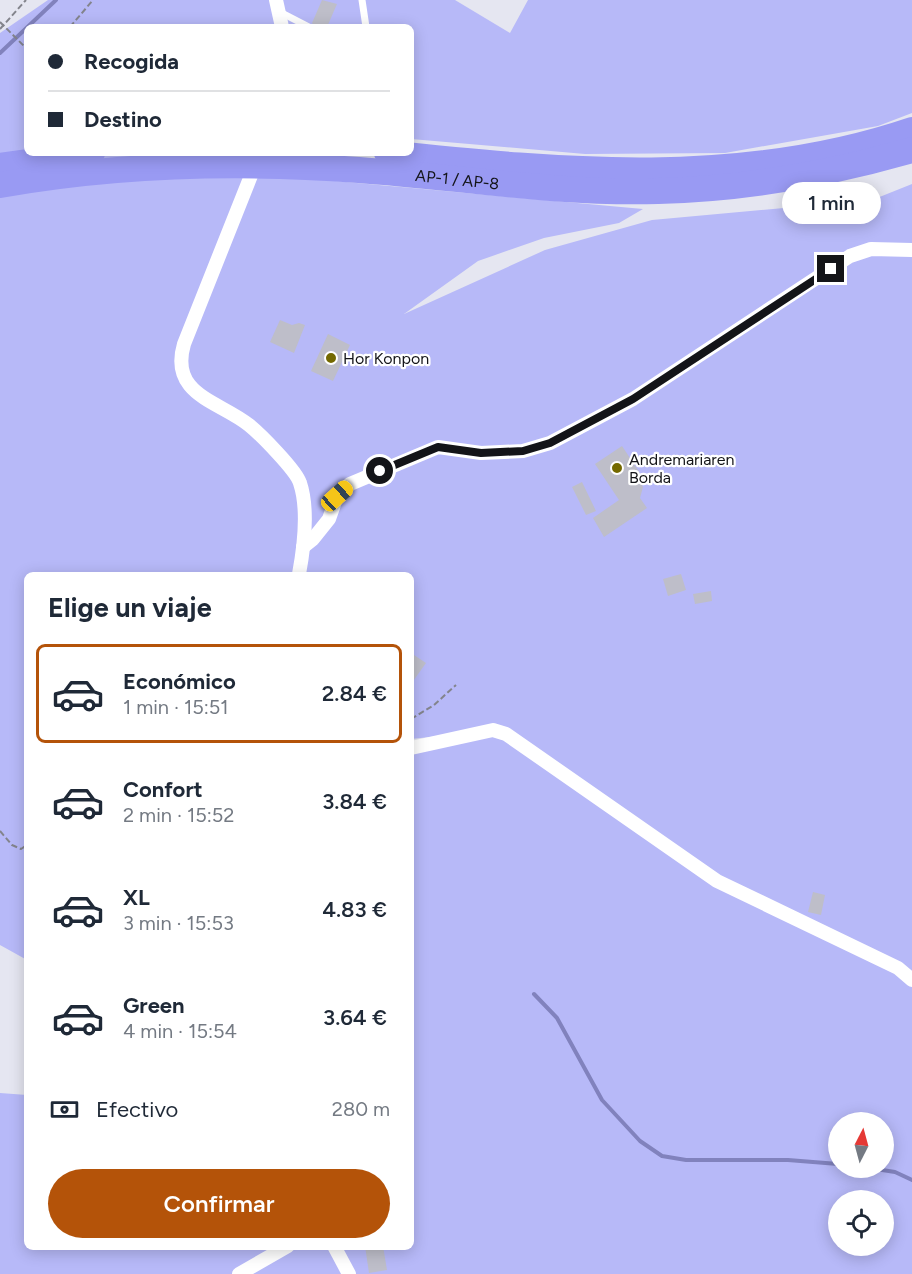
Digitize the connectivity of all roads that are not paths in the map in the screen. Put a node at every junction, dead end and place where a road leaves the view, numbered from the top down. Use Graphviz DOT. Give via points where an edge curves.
graph roads {
  1 [pos="362,0"];
  2 [pos="277,5"];
  3 [pos="281,24"];
  4 [pos="305,24"];
  5 [pos="366,24"];
  6 [pos="912,130"];
  7 [pos="912,150"];
  8 [pos="71,156"];
  9 [pos="258,156"];
  10 [pos="414,156"];
  11 [pos="0,166"];
  12 [pos="0,185"];
  13 [pos="912,250"];
  14 [pos="303,547"];
  15 [pos="299,572"];
  16 [pos="414,747"];
  17 [pos="912,980"];
  18 [pos="281,1250"];
  19 [pos="336,1250"];
  20 [pos="239,1274"];
  21 [pos="349,1274"];
  1 -- 5 [label="lane"];
  2 -- 3 [label="street"];
  2 -- 4 [label="lane"];
  6 -- 10 [label="highway, AP-1 / AP-8" via="793,159 657,172 573,171"];
  7 -- 12 [label="highway, AP-1 / AP-8" via="786,180 668,191 572,189 267,165 127,169"];
  8 -- 11 [label="highway"];
  9 -- 14 [label="street" via="183,344 181,364 190,387 249,424 300,482"];
  13 -- 14 [label="street" via="871,249 850,256 633,399 550,443 523,451 481,453 438,447 350,484 337,496 329,519"];
  14 -- 15 [label="street"];
  16 -- 17 [label="street" via="493,730 506,734 717,881 898,968"];
  18 -- 20 [label="street"];
  19 -- 21 [label="street"];
}
